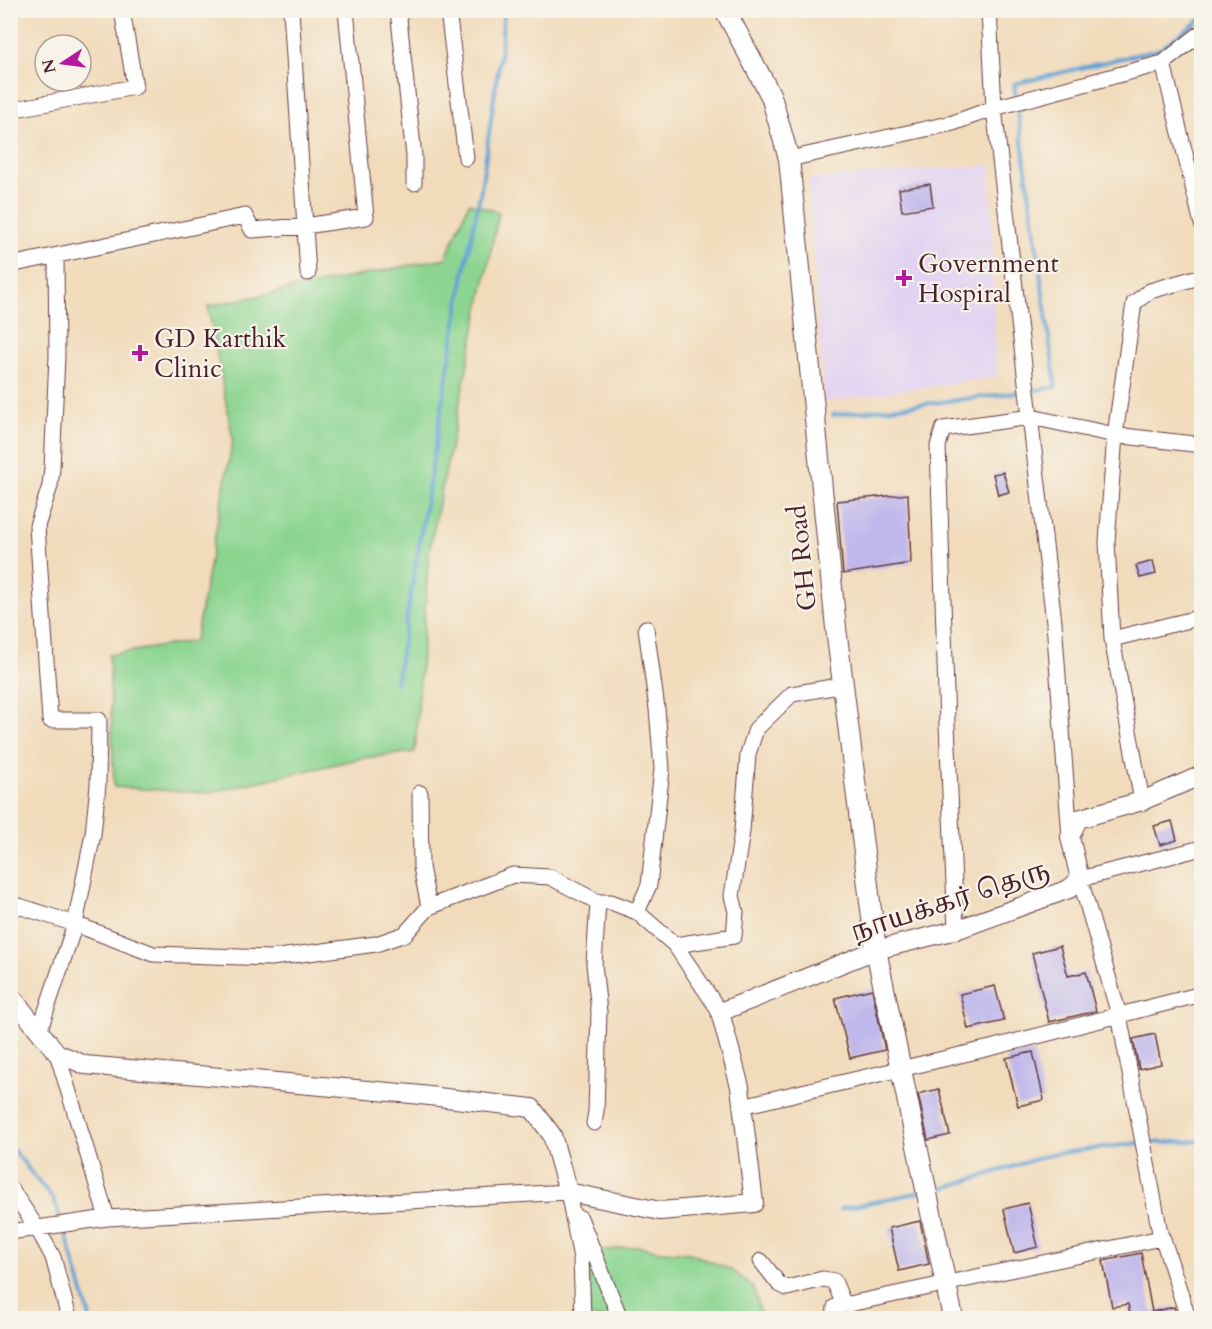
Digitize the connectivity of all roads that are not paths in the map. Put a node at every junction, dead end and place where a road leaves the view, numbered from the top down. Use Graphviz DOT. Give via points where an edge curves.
graph roads {
  1 [pos="122,10"];
  2 [pos="291,10"];
  3 [pos="346,10"];
  4 [pos="398,10"];
  5 [pos="448,10"];
  6 [pos="725,10"];
  7 [pos="989,10"];
  8 [pos="1202,32"];
  9 [pos="1163,63"];
  10 [pos="994,108"];
  11 [pos="10,110"];
  12 [pos="466,158"];
  13 [pos="789,159"];
  14 [pos="414,183"];
  15 [pos="1202,224"];
  16 [pos="305,226"];
  17 [pos="56,256"];
  18 [pos="10,265"];
  19 [pos="308,273"];
  20 [pos="1202,275"];
  21 [pos="1031,417"];
  22 [pos="1115,435"];
  23 [pos="1202,445"];
  24 [pos="1202,617"];
  25 [pos="645,628"];
  26 [pos="1112,639"];
  27 [pos="843,685"];
  28 [pos="1202,775"];
  29 [pos="420,793"];
  30 [pos="1142,801"];
  31 [pos="1070,837"];
  32 [pos="1202,848"];
  33 [pos="1080,879"];
  34 [pos="10,900"];
  35 [pos="598,902"];
  36 [pos="429,908"];
  37 [pos="637,912"];
  38 [pos="75,924"];
  39 [pos="956,930"];
  40 [pos="675,945"];
  41 [pos="876,950"];
  42 [pos="1202,994"];
  43 [pos="10,995"];
  44 [pos="720,1012"];
  45 [pos="1119,1015"];
  46 [pos="39,1032"];
  47 [pos="57,1053"];
  48 [pos="900,1068"];
  49 [pos="742,1106"];
  50 [pos="594,1123"];
  51 [pos="10,1188"];
  52 [pos="568,1192"];
  53 [pos="107,1218"];
  54 [pos="38,1228"];
  55 [pos="10,1232"];
  56 [pos="1161,1238"];
  57 [pos="761,1261"];
  58 [pos="945,1283"];
  59 [pos="844,1305"];
  60 [pos="69,1318"];
  61 [pos="583,1318"];
  62 [pos="620,1318"];
  63 [pos="834,1318"];
  64 [pos="953,1318"];
  65 [pos="1188,1318"];
  1 -- 11 [label="street" via="135,87"];
  2 -- 16 [label="street"];
  3 -- 16 [label="street" via="366,217"];
  4 -- 14 [label="street"];
  5 -- 12 [label="street"];
  6 -- 13 [label="main road, GH Road" via="771,96"];
  7 -- 10 [label="street"];
  8 -- 9 [label="street"];
  9 -- 10 [label="street"];
  9 -- 15 [label="street"];
  10 -- 13 [label="street" via="953,123"];
  10 -- 21 [label="street"];
  13 -- 27 [label="main road, GH Road"];
  16 -- 17 [label="street" via="252,230 245,216"];
  16 -- 19 [label="street"];
  17 -- 18 [label="street"];
  17 -- 38 [label="street" via="57,356 51,477 37,526 50,720 99,720 93,834"];
  20 -- 22 [label="street" via="1150,291 1134,303"];
  21 -- 22 [label="street"];
  21 -- 31 [label="street" via="1054,622"];
  21 -- 39 [label="street" via="942,429 938,446"];
  22 -- 23 [label="street"];
  22 -- 26 [label="street" via="1107,542"];
  24 -- 26 [label="street"];
  25 -- 37 [label="street" via="662,769 649,885"];
  26 -- 30 [label="street"];
  27 -- 40 [label="street" via="792,694 756,729 748,754 732,896 735,936"];
  27 -- 41 [label="main road, GH Road"];
  28 -- 30 [label="street, நாயக்கர் தெரு"];
  29 -- 36 [label="street" via="421,867"];
  30 -- 31 [label="street, நாயக்கர் தெரு" via="1078,819"];
  31 -- 33 [label="street, நாயக்கர் தெரு"];
  32 -- 33 [label="street"];
  33 -- 39 [label="street, நாயக்கர் தெரு" via="1069,890"];
  33 -- 45 [label="street"];
  34 -- 38 [label="street"];
  35 -- 36 [label="street" via="549,877 513,875"];
  35 -- 37 [label="street" via="611,902"];
  35 -- 50 [label="street"];
  36 -- 38 [label="street" via="405,934 376,944 271,958 153,954"];
  37 -- 40 [label="street"];
  38 -- 46 [label="street"];
  39 -- 41 [label="street, நாயக்கர் தெரு"];
  40 -- 44 [label="street"];
  41 -- 44 [label="street, நாயக்கர் தெரு"];
  41 -- 48 [label="main road, GH Road"];
  42 -- 45 [label="street"];
  43 -- 46 [label="street"];
  44 -- 49 [label="street"];
  45 -- 48 [label="street"];
  45 -- 56 [label="street"];
  46 -- 47 [label="street"];
  47 -- 52 [label="street" via="85,1065 532,1108 552,1136"];
  47 -- 53 [label="street"];
  48 -- 49 [label="street"];
  48 -- 58 [label="main road, GH Road"];
  49 -- 52 [label="street" via="754,1203 660,1211"];
  51 -- 54 [label="street"];
  52 -- 53 [label="street"];
  52 -- 61 [label="street" via="581,1258"];
  52 -- 62 [label="street"];
  53 -- 54 [label="street"];
  54 -- 55 [label="street"];
  54 -- 60 [label="street" via="53,1257"];
  56 -- 58 [label="street"];
  56 -- 65 [label="street"];
  57 -- 59 [label="street" via="787,1288 823,1278 834,1281"];
  58 -- 59 [label="street"];
  58 -- 64 [label="main road, GH Road"];
  59 -- 63 [label="street" via="835,1307"];
}
